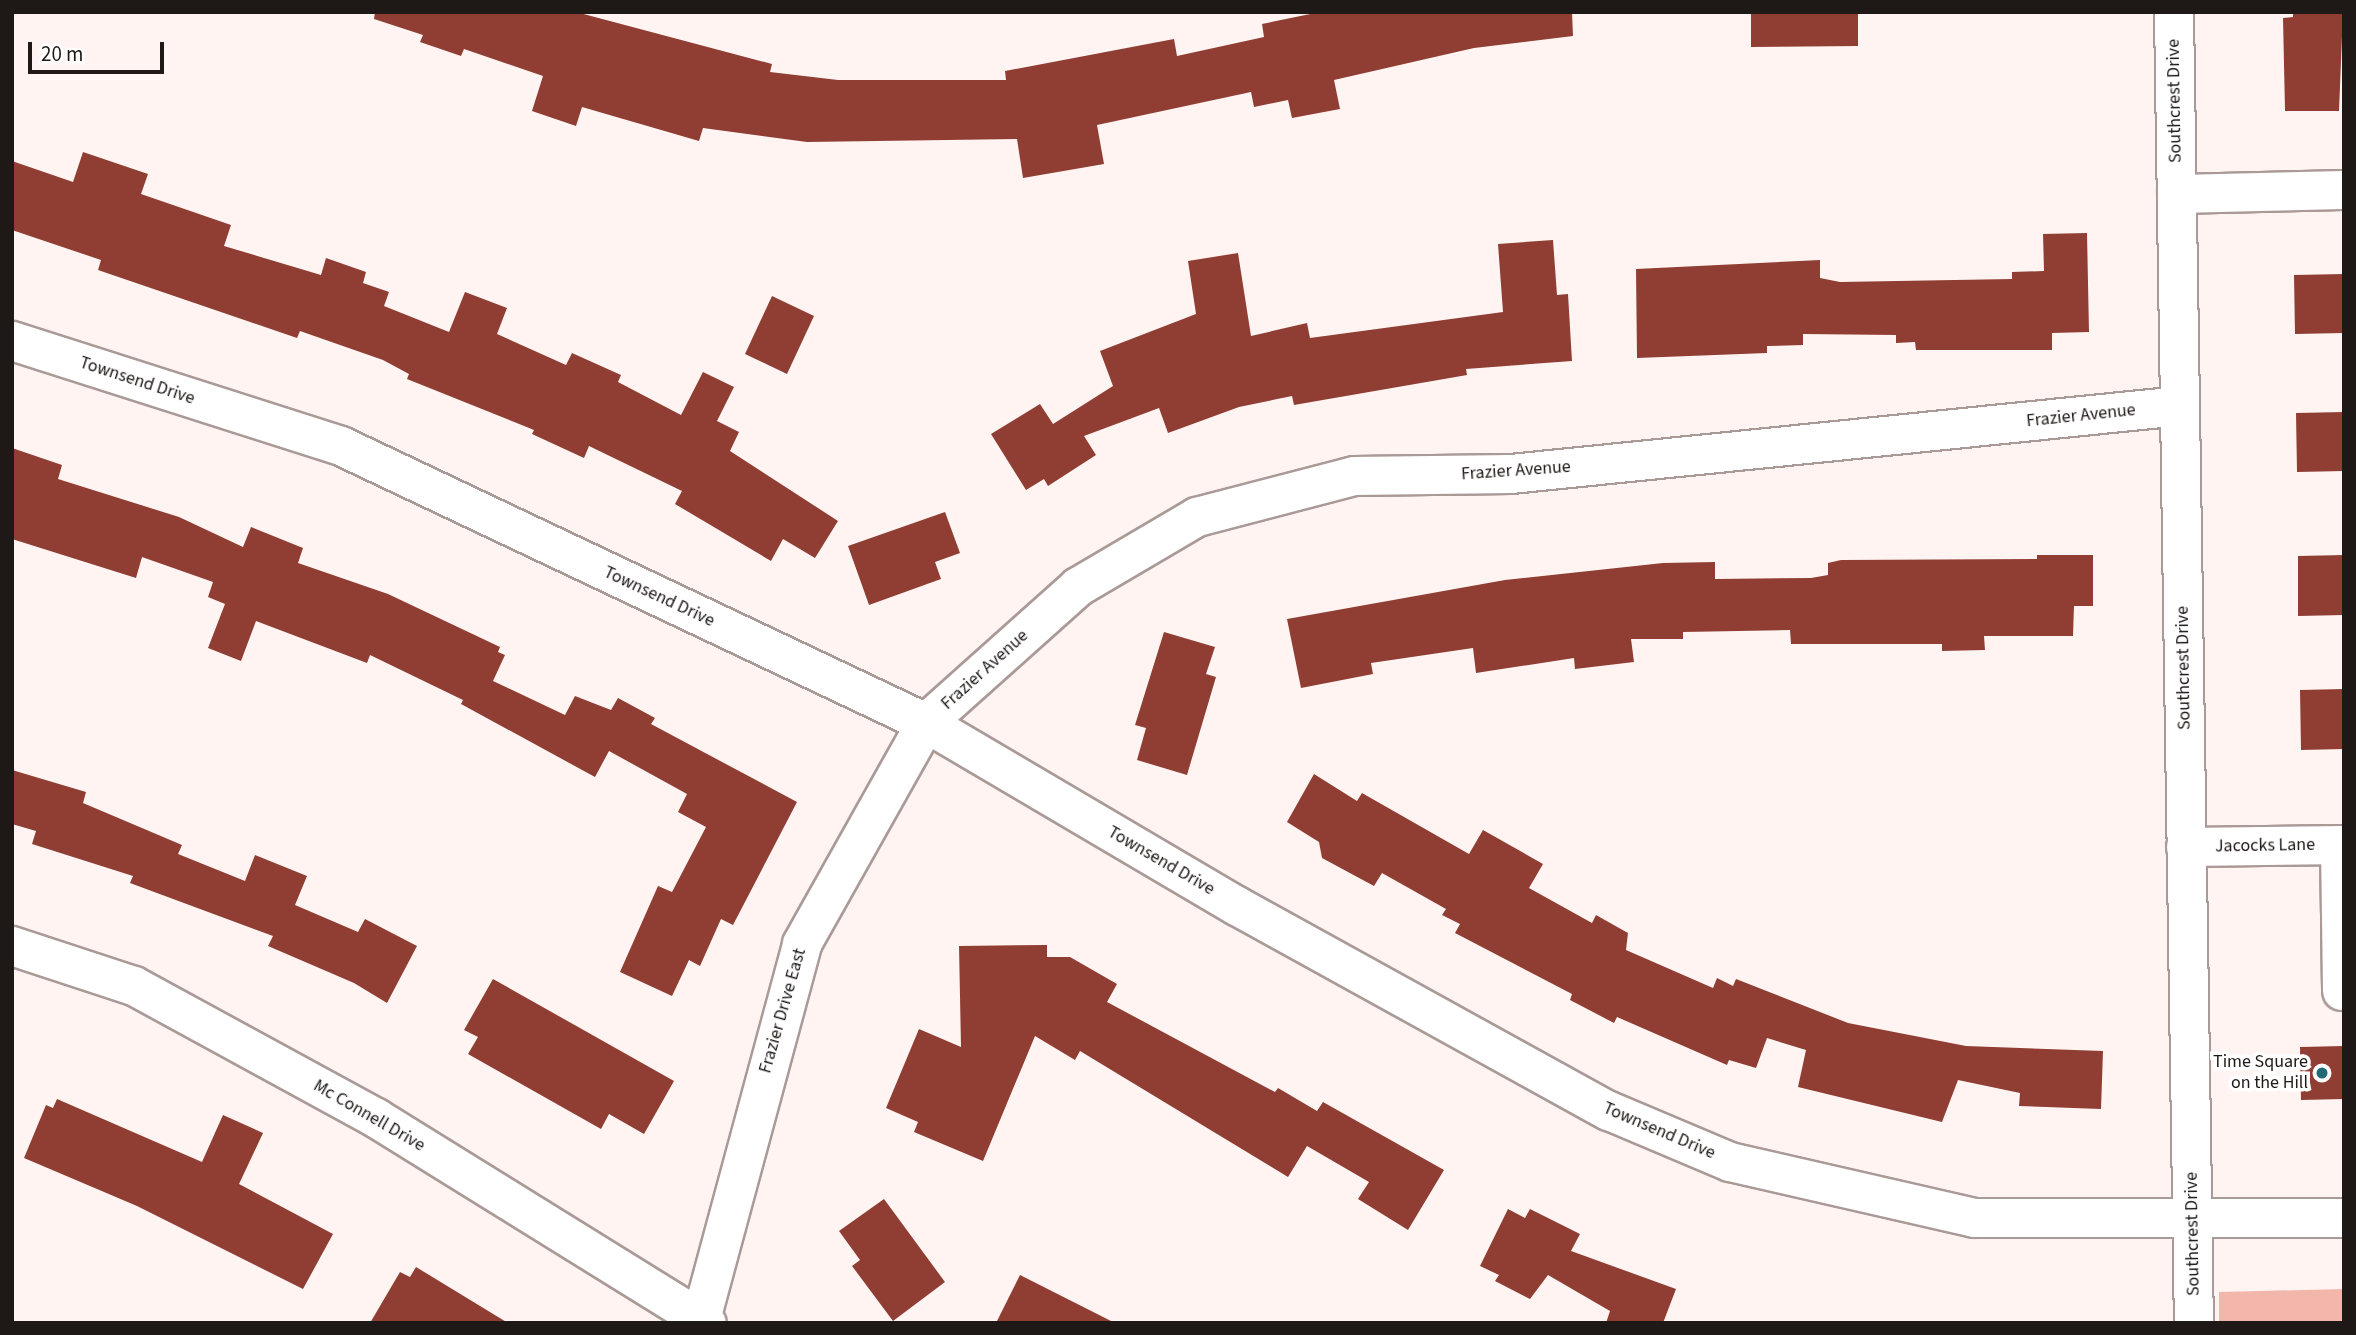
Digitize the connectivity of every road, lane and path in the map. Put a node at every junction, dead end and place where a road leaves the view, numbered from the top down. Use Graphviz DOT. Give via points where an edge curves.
graph roads {
  1 [pos="2174,12"];
  2 [pos="2344,190"];
  3 [pos="2177,194"];
  4 [pos="12,341"];
  5 [pos="2180,406"];
  6 [pos="926,723"];
  7 [pos="2342,845"];
  8 [pos="2186,847"];
  9 [pos="12,946"];
  10 [pos="2342,991"];
  11 [pos="2344,1217"];
  12 [pos="2192,1219"];
  13 [pos="703,1322"];
  14 [pos="2194,1323"];
  1 -- 3 [label="street, Southcrest Drive"];
  2 -- 3 [label="street"];
  3 -- 5 [label="street, Southcrest Drive"];
  4 -- 6 [label="street, Townsend Drive" via="341,446"];
  5 -- 6 [label="street, Frazier Avenue" via="1511,474 1354,476 1197,517 1078,587"];
  5 -- 8 [label="street, Southcrest Drive"];
  6 -- 12 [label="street, Townsend Drive" via="1237,906 1609,1111 1730,1162 1974,1218"];
  6 -- 13 [label="street, Frazier Drive East" via="802,944"];
  7 -- 8 [label="street, Jacocks Lane"];
  7 -- 10 [label="street"];
  8 -- 12 [label="street, Southcrest Drive"];
  9 -- 13 [label="street, Mc Connell Drive" via="134,986 328,1091"];
  11 -- 12 [label="street, Townsend Drive"];
  12 -- 14 [label="street, Southcrest Drive"];
}
